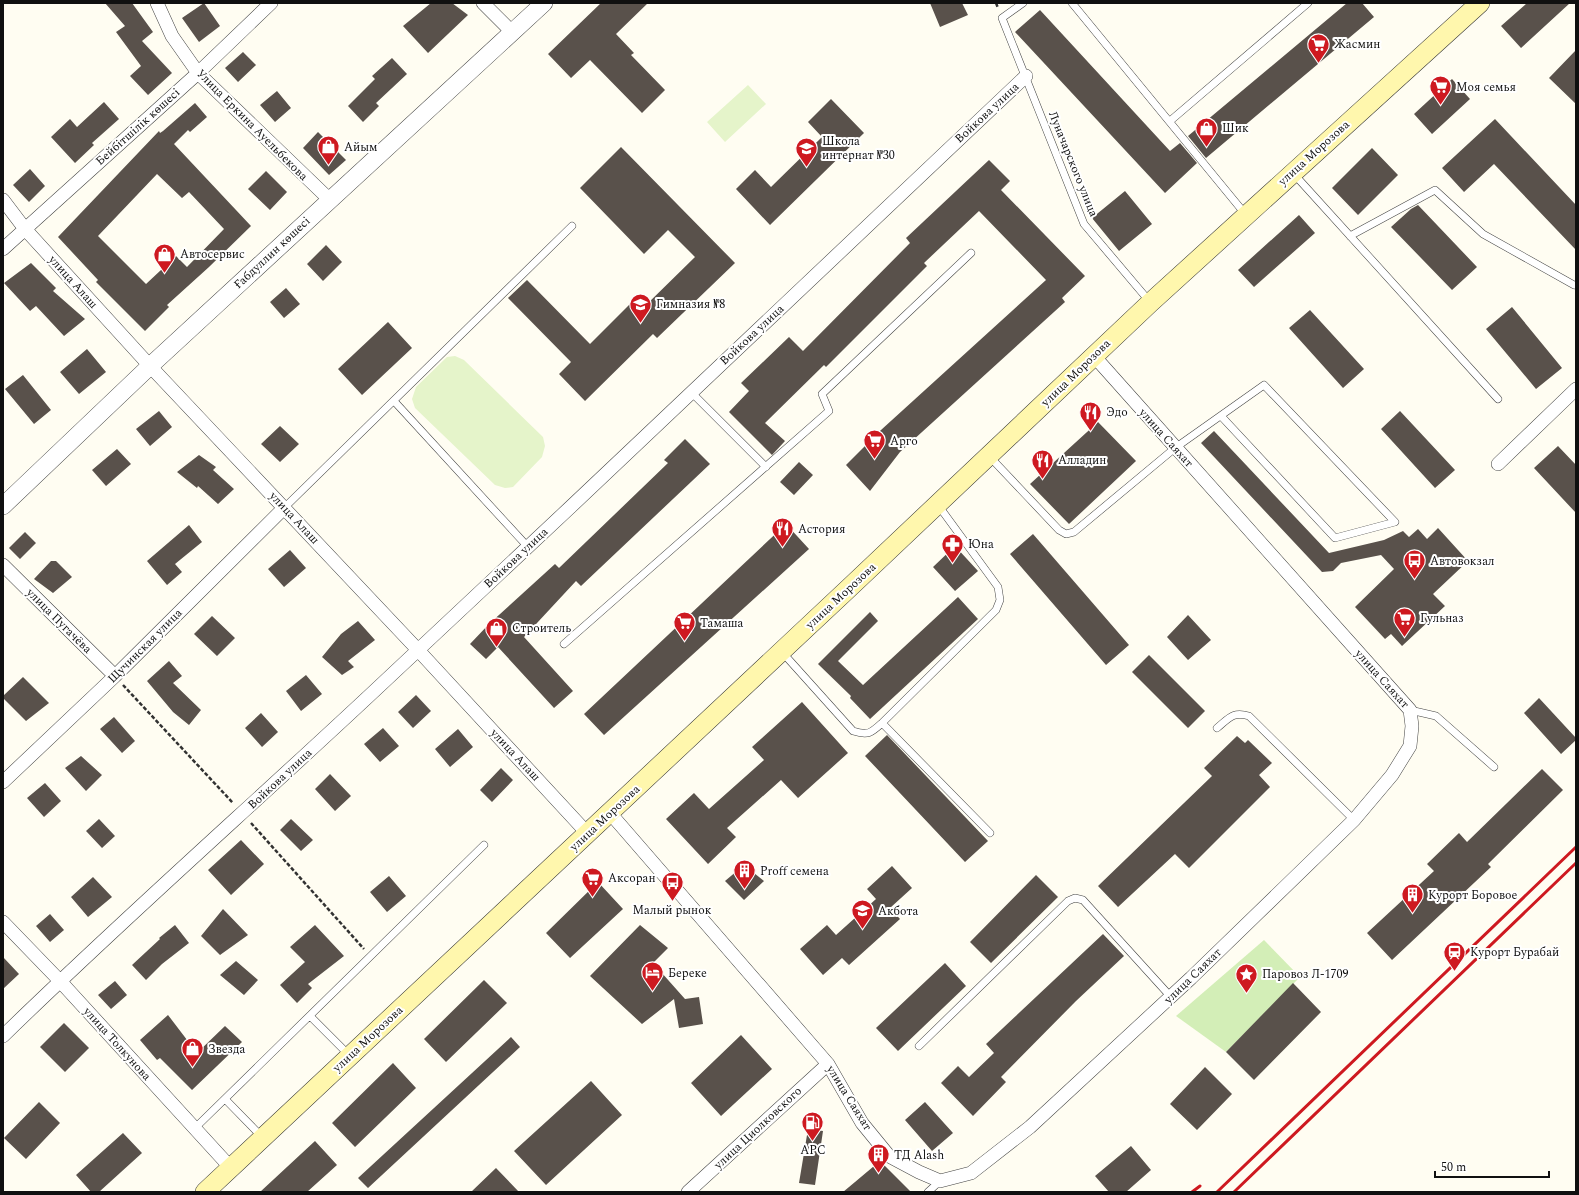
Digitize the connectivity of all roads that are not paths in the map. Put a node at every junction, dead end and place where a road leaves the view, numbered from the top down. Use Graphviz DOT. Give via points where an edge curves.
graph roads {
  1 [pos="157,3"];
  2 [pos="271,3"];
  3 [pos="483,3"];
  4 [pos="544,3"];
  5 [pos="1023,3"];
  6 [pos="1072,3"];
  7 [pos="1308,3"];
  8 [pos="1480,3"];
  9 [pos="512,32"];
  10 [pos="198,73"];
  11 [pos="1026,76"];
  12 [pos="1170,121"];
  13 [pos="1293,173"];
  14 [pos="3,200"];
  15 [pos="330,200"];
  16 [pos="1246,215"];
  17 [pos="572,226"];
  18 [pos="25,229"];
  19 [pos="1350,236"];
  20 [pos="3,249"];
  21 [pos="971,253"];
  22 [pos="1574,285"];
  23 [pos="1150,303"];
  24 [pos="1094,356"];
  25 [pos="150,366"];
  26 [pos="1576,389"];
  27 [pos="691,392"];
  28 [pos="1498,399"];
  29 [pos="394,401"];
  30 [pos="1221,416"];
  31 [pos="1175,448"];
  32 [pos="989,456"];
  33 [pos="1498,464"];
  34 [pos="766,467"];
  35 [pos="938,504"];
  36 [pos="3,506"];
  37 [pos="284,508"];
  38 [pos="528,547"];
  39 [pos="3,565"];
  40 [pos="564,644"];
  41 [pos="418,650"];
  42 [pos="782,652"];
  43 [pos="115,676"];
  44 [pos="1410,710"];
  45 [pos="882,723"];
  46 [pos="1217,728"];
  47 [pos="1494,767"];
  48 [pos="3,782"];
  49 [pos="610,813"];
  50 [pos="1354,820"];
  51 [pos="990,833"];
  52 [pos="588,834"];
  53 [pos="484,845"];
  54 [pos="3,922"];
  55 [pos="60,981"];
  56 [pos="1171,997"];
  57 [pos="310,1016"];
  58 [pos="3,1036"];
  59 [pos="919,1046"];
  60 [pos="349,1055"];
  61 [pos="828,1064"];
  62 [pos="225,1098"];
  63 [pos="194,1129"];
  64 [pos="263,1139"];
  65 [pos="231,1168"];
  66 [pos="940,1180"];
  67 [pos="205,1192"];
  68 [pos="688,1192"];
  69 [pos="928,1192"];
  1 -- 10 [label="street, Улица Еркина Ауельбекова" via="172,36"];
  2 -- 10 [label="street, Бейбітшілік көшесі"];
  3 -- 9 [label="street"];
  4 -- 9 [label="street, Ғабдуллин көшесі"];
  5 -- 11 [label="lane, Луначарского улица" via="1002,18"];
  6 -- 12 [label="lane"];
  7 -- 12 [label="lane"];
  8 -- 13 [label="main road, улица Морозова"];
  9 -- 15 [label="street, Ғабдуллин көшесі"];
  10 -- 15 [label="street, Улица Еркина Ауельбекова"];
  10 -- 18 [label="street, Бейбітшілік көшесі"];
  11 -- 23 [label="lane, Луначарского улица" via="1084,224"];
  11 -- 27 [label="street, Войкова улица"];
  12 -- 16 [label="lane"];
  13 -- 16 [label="main road, улица Морозова"];
  13 -- 19 [label="lane"];
  14 -- 18 [label="street, улица Алаш"];
  15 -- 25 [label="street, Ғабдуллин көшесі"];
  16 -- 23 [label="main road, улица Морозова"];
  17 -- 29 [label="lane"];
  18 -- 20 [label="street, Бейбітшілік көшесі"];
  18 -- 25 [label="street, улица Алаш"];
  19 -- 22 [label="lane" via="1435,190 1484,234"];
  19 -- 28 [label="lane"];
  21 -- 34 [label="lane" via="822,394 829,411"];
  23 -- 24 [label="main road, улица Морозова"];
  24 -- 31 [label="street, улица Саяхат"];
  24 -- 32 [label="main road, улица Морозова"];
  25 -- 36 [label="street, Ғабдуллин көшесі"];
  25 -- 37 [label="street, улица Алаш"];
  26 -- 33 [label="street"];
  27 -- 34 [label="lane"];
  27 -- 38 [label="street, Войкова улица"];
  29 -- 37 [label="lane"];
  29 -- 38 [label="lane"];
  30 -- 30 [label="lane" via="1335,538 1395,522 1264,385"];
  30 -- 31 [label="lane"];
  31 -- 32 [label="lane" via="1074,532 1066,534 1059,530"];
  31 -- 44 [label="street, улица Саяхат"];
  32 -- 35 [label="main road, улица Морозова"];
  34 -- 40 [label="lane"];
  35 -- 42 [label="main road, улица Морозова"];
  35 -- 45 [label="lane" via="998,588 1000,600 996,610"];
  37 -- 41 [label="street, улица Алаш"];
  37 -- 43 [label="street, Щучинская улица"];
  38 -- 41 [label="street, Войкова улица"];
  39 -- 43 [label="street, улица Пугачёва"];
  41 -- 52 [label="street, улица Алаш"];
  41 -- 55 [label="street, Войкова улица"];
  42 -- 45 [label="lane" via="853,731 863,734 872,732"];
  42 -- 49 [label="main road, улица Морозова"];
  43 -- 48 [label="street, Щучинская улица"];
  44 -- 47 [label="lane" via="1436,716"];
  44 -- 50 [label="street, улица Саяхат" via="1410,746 1392,775"];
  45 -- 51 [label="lane"];
  46 -- 50 [label="lane" via="1232,715 1240,713 1249,716"];
  49 -- 52 [label="main road, улица Морозова"];
  49 -- 61 [label="street, улица Саяхат"];
  50 -- 56 [label="street, улица Саяхат"];
  52 -- 60 [label="main road, улица Морозова"];
  53 -- 57 [label="lane"];
  54 -- 55 [label="street, улица Толкунова"];
  55 -- 58 [label="street, Войкова улица"];
  55 -- 63 [label="street, улица Толкунова"];
  56 -- 59 [label="lane" via="1083,900 1075,898 1068,901"];
  56 -- 66 [label="street, улица Саяхат" via="1020,1136 971,1173"];
  57 -- 60 [label="lane"];
  57 -- 62 [label="lane"];
  60 -- 64 [label="main road, улица Морозова"];
  61 -- 66 [label="street, улица Саяхат" via="862,1123 889,1156"];
  61 -- 68 [label="street, улица Циолковского"];
  62 -- 63 [label="lane"];
  62 -- 64 [label="lane"];
  63 -- 65 [label="street, улица Толкунова"];
  64 -- 65 [label="main road, улица Морозова"];
  65 -- 67 [label="main road, улица Морозова"];
  66 -- 69 [label="lane"];
}
